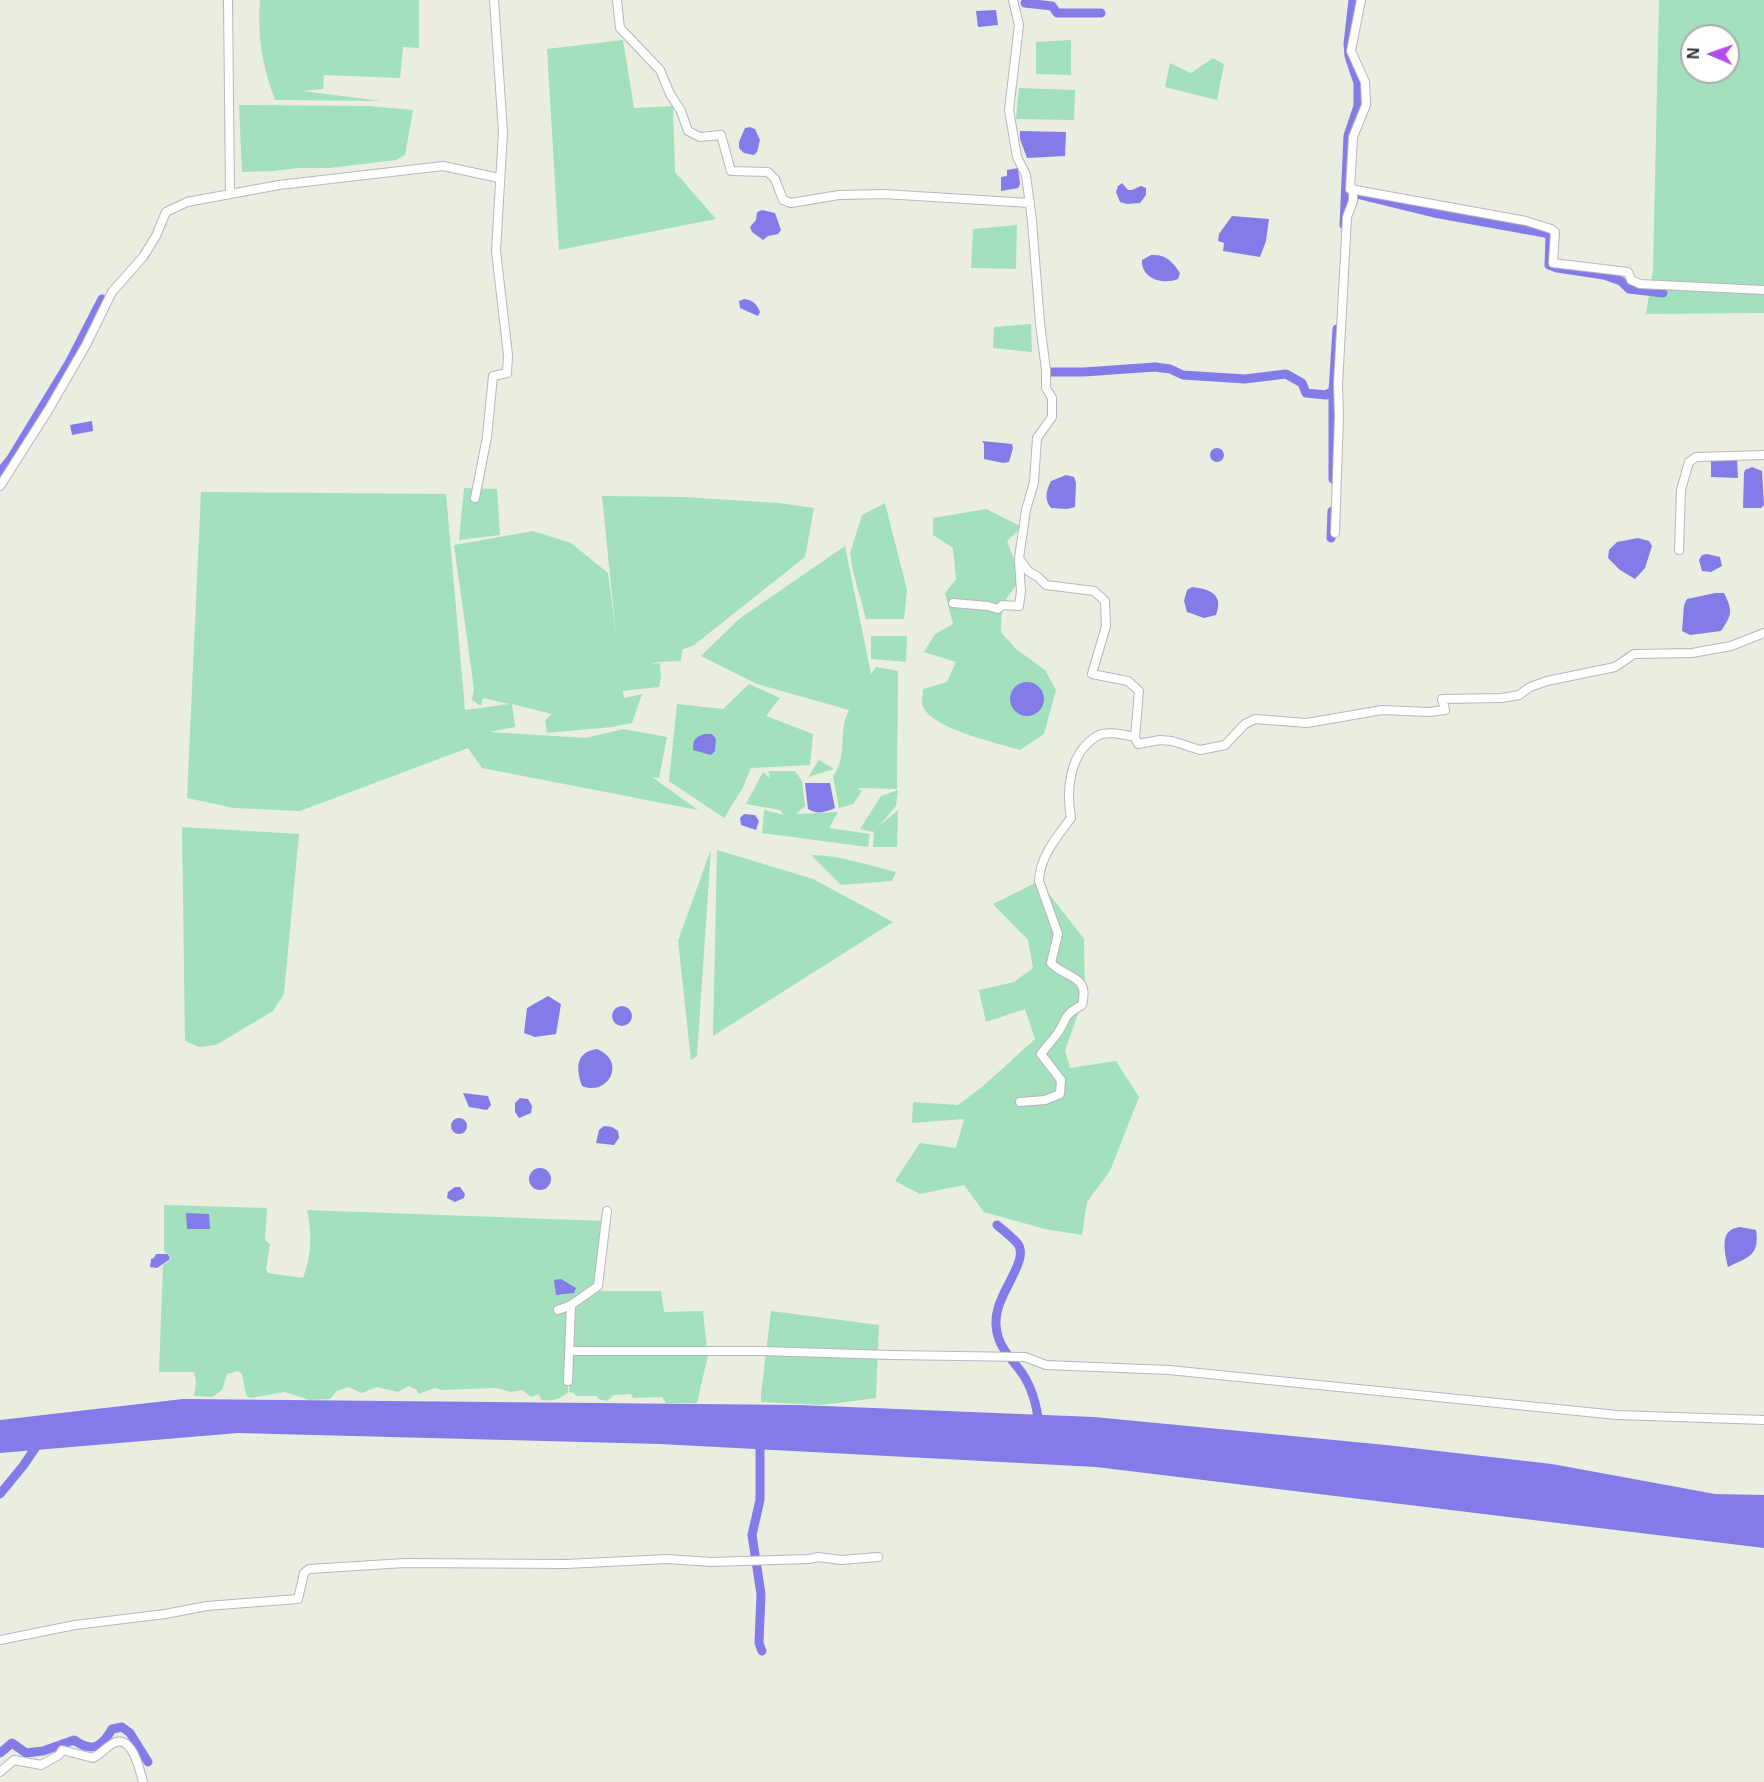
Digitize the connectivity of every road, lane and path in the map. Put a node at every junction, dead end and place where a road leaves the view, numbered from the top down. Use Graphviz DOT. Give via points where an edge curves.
graph roads {
  1 [pos="228,0"];
  2 [pos="494,0"];
  3 [pos="617,0"];
  4 [pos="1012,0"];
  5 [pos="1361,0"];
  6 [pos="499,178"];
  7 [pos="1353,190"];
  8 [pos="231,194"];
  9 [pos="1030,202"];
  10 [pos="1764,290"];
  11 [pos="1764,455"];
  12 [pos="0,486"];
  13 [pos="475,498"];
  14 [pos="1335,533"];
  15 [pos="1678,550"];
  16 [pos="1019,558"];
  17 [pos="953,603"];
  18 [pos="1764,633"];
  19 [pos="1135,737"];
  20 [pos="1020,1102"];
  21 [pos="607,1211"];
  22 [pos="571,1305"];
  23 [pos="558,1310"];
  24 [pos="569,1351"];
  25 [pos="568,1381"];
  26 [pos="1764,1420"];
  27 [pos="878,1557"];
  28 [pos="0,1640"];
  29 [pos="0,1772"];
  30 [pos="143,1782"];
  1 -- 8 [label="street"];
  2 -- 6 [label="street" via="503,132"];
  3 -- 9 [label="street" via="620,28 660,70 688,131 700,137 721,135 730,171 768,172 783,200 791,203 839,195 884,194"];
  4 -- 9 [label="street" via="1018,25 1009,110"];
  5 -- 7 [label="street" via="1352,51 1365,82 1366,105 1353,136"];
  6 -- 8 [label="street" via="443,166"];
  6 -- 13 [label="street" via="496,250 507,373 493,376"];
  7 -- 10 [label="street" via="1527,221 1551,229 1555,232 1553,263 1628,272 1631,280 1640,284"];
  7 -- 14 [label="street" via="1347,217 1343,284"];
  8 -- 12 [label="street" via="187,202 166,212 143,257 112,292 49,410"];
  9 -- 16 [label="street" via="1046,388 1052,398 1052,417 1037,438 1034,482"];
  11 -- 15 [label="street" via="1696,457 1689,462 1681,490"];
  16 -- 17 [label="street" via="1019,606 1002,605 998,609"];
  16 -- 19 [label="street" via="1046,585 1094,591 1105,601 1106,626 1092,674 1128,681 1139,691"];
  18 -- 19 [label="street" via="1731,646 1692,653 1634,654 1615,667 1547,681 1519,695 1442,699 1445,710 1382,710 1307,723 1255,719 1225,745 1200,750 1172,741 1138,744"];
  19 -- 20 [label="street" via="1098,735 1084,749 1069,779 1071,818 1041,863 1039,881 1058,934 1051,963 1074,976 1085,994 1082,1005 1070,1011 1041,1054 1061,1080 1060,1094"];
  21 -- 22 [label="street" via="598,1286"];
  22 -- 23 [label="street"];
  22 -- 24 [label="street"];
  24 -- 25 [label="street"];
  24 -- 26 [label="street" via="762,1350 1025,1356 1046,1365 1169,1370 1617,1414"];
  27 -- 28 [label="street" via="566,1564 405,1563 309,1569 304,1573 298,1599 207,1606"];
  29 -- 30 [label="street" via="14,1760 40,1765 62,1750 93,1758 119,1741 132,1750"];
}
